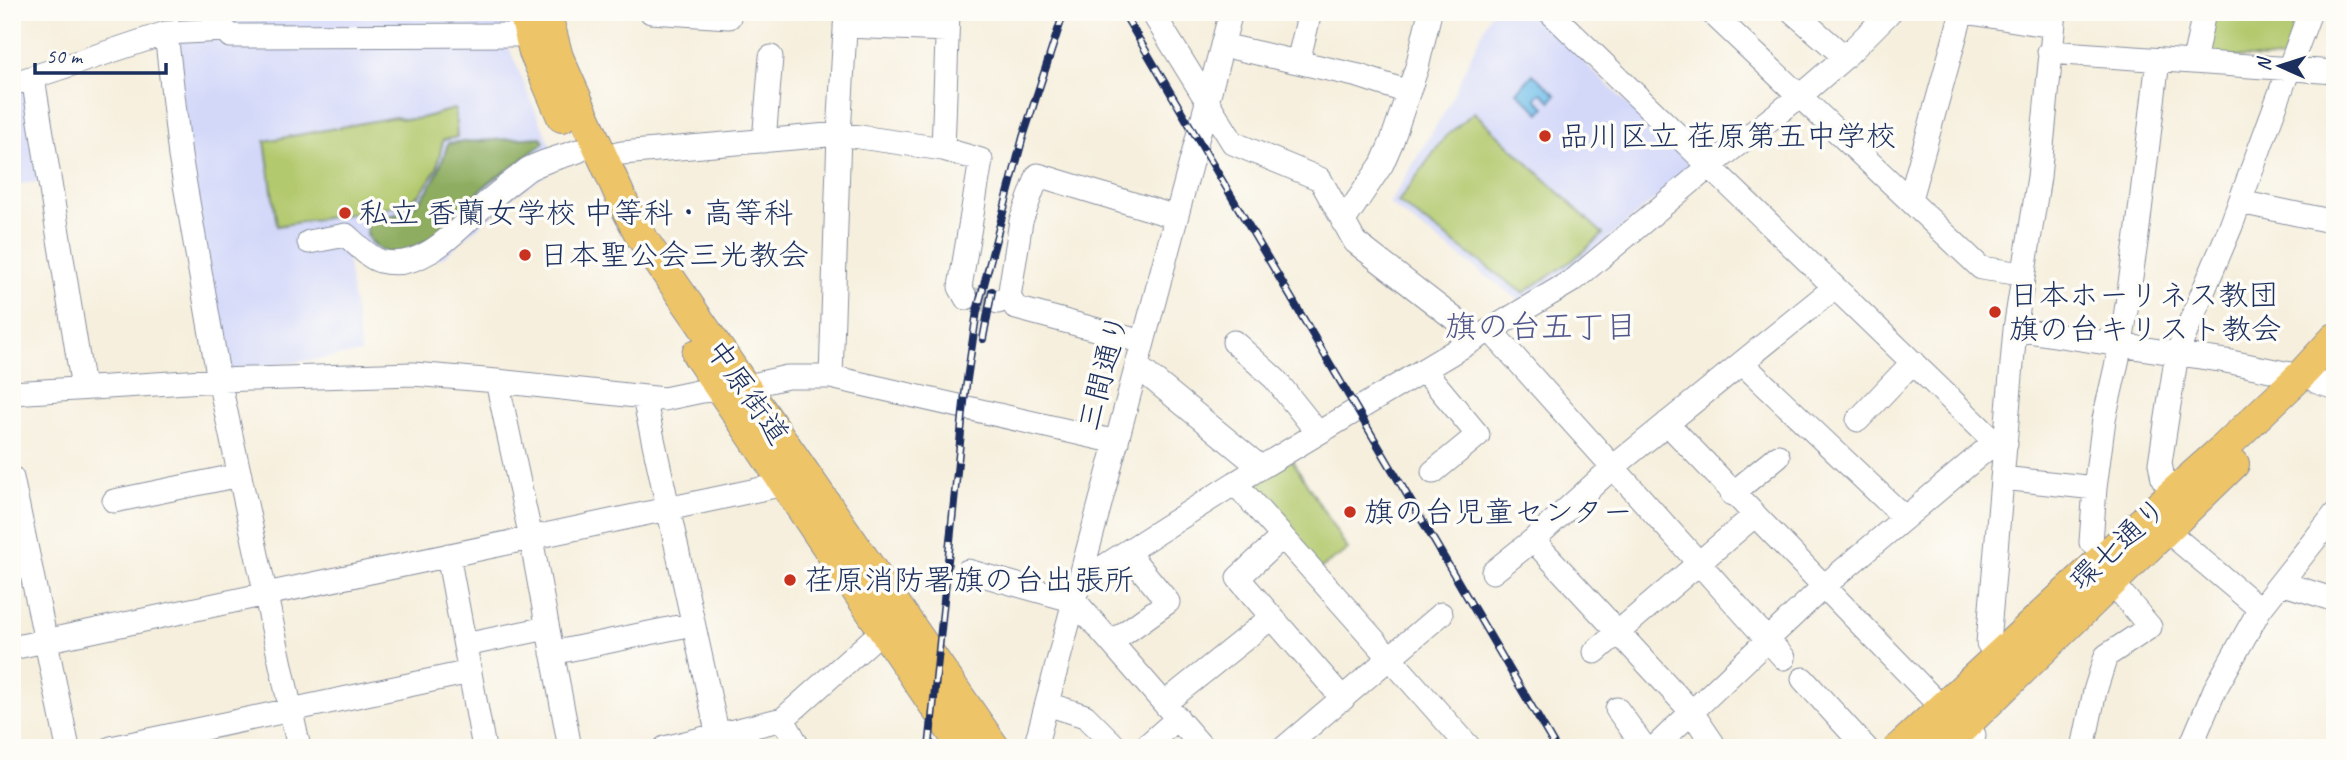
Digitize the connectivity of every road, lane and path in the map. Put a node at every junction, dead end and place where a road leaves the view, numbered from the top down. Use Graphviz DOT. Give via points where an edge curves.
graph roads {
  1 [pos="651,12"];
  2 [pos="1152,12"];
  3 [pos="1231,12"];
  4 [pos="1310,12"];
  5 [pos="1430,12"];
  6 [pos="1550,12"];
  7 [pos="1793,12"];
  8 [pos="1889,12"];
  9 [pos="1963,12"];
  10 [pos="2204,12"];
  11 [pos="2310,12"];
  12 [pos="1720,15"];
  13 [pos="538,17"];
  14 [pos="729,17"];
  15 [pos="845,19"];
  16 [pos="2054,19"];
  17 [pos="224,21"];
  18 [pos="947,21"];
  19 [pos="166,33"];
  20 [pos="1222,45"];
  21 [pos="2049,52"];
  22 [pos="771,57"];
  23 [pos="1845,57"];
  24 [pos="2158,60"];
  25 [pos="1298,62"];
  26 [pos="2194,62"];
  27 [pos="2291,68"];
  28 [pos="2335,72"];
  29 [pos="22,81"];
  30 [pos="1408,92"];
  31 [pos="1800,96"];
  32 [pos="1207,103"];
  33 [pos="839,134"];
  34 [pos="764,141"];
  35 [pos="943,149"];
  36 [pos="590,154"];
  37 [pos="1710,166"];
  38 [pos="1910,199"];
  39 [pos="2240,202"];
  40 [pos="1176,217"];
  41 [pos="1343,222"];
  42 [pos="2335,222"];
  43 [pos="309,242"];
  44 [pos="2022,275"];
  45 [pos="1834,288"];
  46 [pos="966,298"];
  47 [pos="2015,329"];
  48 [pos="1484,334"];
  49 [pos="2335,338"];
  50 [pos="1143,342"];
  51 [pos="1234,342"];
  52 [pos="2121,345"];
  53 [pos="2177,353"];
  54 [pos="1913,362"];
  55 [pos="1743,364"];
  56 [pos="1137,366"];
  57 [pos="1424,370"];
  58 [pos="831,377"];
  59 [pos="2322,378"];
  60 [pos="219,380"];
  61 [pos="497,380"];
  62 [pos="83,388"];
  63 [pos="732,388"];
  64 [pos="12,393"];
  65 [pos="644,398"];
  66 [pos="1858,420"];
  67 [pos="1667,423"];
  68 [pos="1318,433"];
  69 [pos="1117,442"];
  70 [pos="2001,442"];
  71 [pos="1778,456"];
  72 [pos="1260,467"];
  73 [pos="1612,468"];
  74 [pos="1433,472"];
  75 [pos="240,475"];
  76 [pos="12,478"];
  77 [pos="2003,478"];
  78 [pos="1235,482"];
  79 [pos="785,484"];
  80 [pos="2095,488"];
  81 [pos="2173,493"];
  82 [pos="1732,494"];
  83 [pos="114,501"];
  84 [pos="668,510"];
  85 [pos="2335,514"];
  86 [pos="1755,515"];
  87 [pos="1905,518"];
  88 [pos="2166,530"];
  89 [pos="1282,537"];
  90 [pos="531,538"];
  91 [pos="1533,540"];
  92 [pos="1127,552"];
  93 [pos="448,555"];
  94 [pos="1700,564"];
  95 [pos="2109,570"];
  96 [pos="968,571"];
  97 [pos="1493,572"];
  98 [pos="2281,583"];
  99 [pos="1823,587"];
  100 [pos="1078,591"];
  101 [pos="266,595"];
  102 [pos="2335,600"];
  103 [pos="2260,609"];
  104 [pos="1441,614"];
  105 [pos="1272,617"];
  106 [pos="693,624"];
  107 [pos="547,628"];
  108 [pos="883,630"];
  109 [pos="1617,633"];
  110 [pos="1767,638"];
  111 [pos="46,640"];
  112 [pos="1112,642"];
  113 [pos="465,645"];
  114 [pos="12,648"];
  115 [pos="1594,652"];
  116 [pos="552,653"];
  117 [pos="1997,655"];
  118 [pos="1784,658"];
  119 [pos="1391,659"];
  120 [pos="470,672"];
  121 [pos="1803,679"];
  122 [pos="1343,699"];
  123 [pos="1047,705"];
  124 [pos="1942,708"];
  125 [pos="291,709"];
  126 [pos="1616,709"];
  127 [pos="1172,711"];
  128 [pos="1691,711"];
  129 [pos="783,719"];
  130 [pos="718,736"];
  131 [pos="1970,736"];
  132 [pos="1149,746"];
  133 [pos="1653,747"];
  134 [pos="68,748"];
  135 [pos="111,748"];
  136 [pos="299,748"];
  137 [pos="484,748"];
  138 [pos="569,748"];
  139 [pos="665,748"];
  140 [pos="799,748"];
  141 [pos="963,748"];
  142 [pos="995,748"];
  143 [pos="1035,748"];
  144 [pos="1117,748"];
  145 [pos="1203,748"];
  146 [pos="1284,748"];
  147 [pos="1470,748"];
  148 [pos="1716,748"];
  149 [pos="1866,748"];
  150 [pos="1899,748"];
  151 [pos="1942,748"];
  152 [pos="2083,748"];
  153 [pos="2190,748"];
  1 -- 14 [label="street"];
  2 -- 32 [label="street"];
  3 -- 20 [label="street, 三間通り"];
  4 -- 25 [label="street"];
  5 -- 30 [label="street"];
  6 -- 37 [label="street"];
  7 -- 23 [label="street"];
  8 -- 23 [label="street"];
  9 -- 16 [label="street"];
  9 -- 38 [label="street"];
  10 -- 26 [label="street"];
  11 -- 27 [label="street"];
  12 -- 31 [label="street"];
  13 -- 17 [label="street" via="230,36"];
  13 -- 36 [label="main road, 中原街道" via="542,73"];
  15 -- 18 [label="street"];
  15 -- 33 [label="street"];
  16 -- 21 [label="street"];
  17 -- 19 [label="street"];
  18 -- 35 [label="street"];
  19 -- 29 [label="street"];
  19 -- 60 [label="street" via="180,156"];
  20 -- 25 [label="street"];
  20 -- 32 [label="street, 三間通り"];
  21 -- 24 [label="street"];
  21 -- 44 [label="street" via="2039,177"];
  22 -- 34 [label="street"];
  23 -- 31 [label="street"];
  24 -- 26 [label="street"];
  24 -- 52 [label="street"];
  25 -- 30 [label="street"];
  26 -- 27 [label="street"];
  27 -- 28 [label="street"];
  27 -- 39 [label="street"];
  29 -- 62 [label="street"];
  30 -- 41 [label="street" via="1382,164"];
  31 -- 37 [label="street"];
  31 -- 38 [label="street"];
  32 -- 40 [label="street, 三間通り"];
  32 -- 41 [label="street" via="1233,144 1320,179"];
  33 -- 34 [label="street"];
  33 -- 35 [label="street"];
  33 -- 58 [label="street"];
  34 -- 36 [label="street"];
  35 -- 46 [label="street" via="981,160 960,287"];
  36 -- 43 [label="street" via="531,168 438,247 420,256 400,262 379,260 346,235"];
  36 -- 63 [label="main road, 中原街道" via="620,238"];
  37 -- 45 [label="street"];
  37 -- 48 [label="street" via="1575,279"];
  38 -- 44 [label="street" via="1981,268"];
  39 -- 42 [label="street"];
  39 -- 53 [label="street"];
  40 -- 50 [label="street, 三間通り"];
  40 -- 50 [label="street" via="1038,175 1021,221 1004,300 1016,308"];
  41 -- 48 [label="street" via="1355,242"];
  44 -- 47 [label="street"];
  45 -- 54 [label="street"];
  45 -- 55 [label="street"];
  47 -- 52 [label="street"];
  47 -- 70 [label="street"];
  48 -- 57 [label="street"];
  48 -- 73 [label="street"];
  49 -- 59 [label="main road, 環七通り"];
  50 -- 56 [label="street, 三間通り"];
  51 -- 68 [label="street" via="1275,379"];
  52 -- 53 [label="street"];
  52 -- 80 [label="street"];
  53 -- 59 [label="street"];
  53 -- 81 [label="street" via="2160,463 2163,479"];
  54 -- 66 [label="street"];
  54 -- 70 [label="street"];
  55 -- 67 [label="street"];
  55 -- 87 [label="street"];
  56 -- 69 [label="street, 三間通り"];
  56 -- 72 [label="street"];
  57 -- 68 [label="street"];
  57 -- 74 [label="street" via="1478,435"];
  58 -- 63 [label="street" via="788,377"];
  58 -- 69 [label="street"];
  59 -- 81 [label="main road, 環七通り" via="2226,446"];
  59 -- 88 [label="main road, 環七通り"];
  60 -- 61 [label="street" via="414,374"];
  60 -- 62 [label="street"];
  60 -- 75 [label="street"];
  61 -- 65 [label="street"];
  61 -- 90 [label="street"];
  62 -- 64 [label="street"];
  63 -- 65 [label="street"];
  63 -- 79 [label="main road, 中原街道"];
  63 -- 142 [label="main road, 中原街道"];
  65 -- 84 [label="street"];
  67 -- 73 [label="street"];
  67 -- 82 [label="street"];
  68 -- 72 [label="street"];
  69 -- 100 [label="street, 三間通り"];
  70 -- 77 [label="street"];
  70 -- 87 [label="street"];
  71 -- 82 [label="street"];
  72 -- 78 [label="street"];
  73 -- 91 [label="street"];
  73 -- 94 [label="street"];
  75 -- 83 [label="street"];
  75 -- 101 [label="street"];
  76 -- 111 [label="street"];
  77 -- 80 [label="street"];
  77 -- 117 [label="street" via="1988,643"];
  78 -- 89 [label="street"];
  78 -- 92 [label="street"];
  79 -- 84 [label="street"];
  79 -- 108 [label="main road, 中原街道"];
  80 -- 95 [label="street" via="2091,542"];
  81 -- 95 [label="main road, 環七通り"];
  82 -- 86 [label="street"];
  84 -- 90 [label="street"];
  84 -- 106 [label="street"];
  85 -- 98 [label="street"];
  86 -- 94 [label="street"];
  86 -- 99 [label="street"];
  87 -- 99 [label="street"];
  88 -- 95 [label="main road, 環七通り"];
  88 -- 103 [label="street"];
  89 -- 105 [label="street" via="1238,578"];
  89 -- 119 [label="street"];
  90 -- 93 [label="street"];
  90 -- 107 [label="street"];
  91 -- 97 [label="street"];
  91 -- 109 [label="street"];
  92 -- 100 [label="street"];
  92 -- 112 [label="street" via="1168,602"];
  93 -- 101 [label="street"];
  93 -- 113 [label="street"];
  94 -- 109 [label="street"];
  94 -- 110 [label="street"];
  95 -- 117 [label="main road, 環七通り"];
  95 -- 131 [label="main road, 環七通り"];
  95 -- 152 [label="street" via="2150,627 2106,656"];
  96 -- 100 [label="street"];
  98 -- 102 [label="street"];
  98 -- 103 [label="street"];
  99 -- 110 [label="street"];
  99 -- 124 [label="street"];
  100 -- 112 [label="street"];
  100 -- 123 [label="street, 三間通り"];
  101 -- 111 [label="street"];
  101 -- 125 [label="street"];
  103 -- 153 [label="street" via="2215,689"];
  104 -- 119 [label="street"];
  105 -- 122 [label="street"];
  105 -- 127 [label="street"];
  106 -- 116 [label="street"];
  106 -- 130 [label="street"];
  107 -- 113 [label="street"];
  107 -- 116 [label="street"];
  108 -- 129 [label="street"];
  108 -- 141 [label="main road, 中原街道"];
  109 -- 115 [label="street"];
  109 -- 128 [label="street"];
  110 -- 118 [label="street"];
  110 -- 128 [label="street"];
  111 -- 114 [label="street"];
  111 -- 134 [label="street"];
  112 -- 127 [label="street"];
  113 -- 120 [label="street"];
  116 -- 138 [label="street"];
  117 -- 124 [label="main road, 環七通り"];
  119 -- 122 [label="street"];
  119 -- 147 [label="street"];
  120 -- 125 [label="street"];
  120 -- 137 [label="street"];
  121 -- 149 [label="street"];
  122 -- 146 [label="street"];
  123 -- 143 [label="street, 三間通り"];
  123 -- 144 [label="street" via="1085,716"];
  124 -- 150 [label="main road, 環七通り"];
  125 -- 135 [label="street"];
  125 -- 136 [label="street"];
  126 -- 133 [label="street"];
  127 -- 132 [label="street"];
  127 -- 145 [label="street"];
  128 -- 133 [label="street"];
  128 -- 148 [label="street"];
  129 -- 130 [label="street"];
  129 -- 140 [label="street"];
  130 -- 139 [label="street"];
  131 -- 151 [label="main road, 環七通り"];
}
